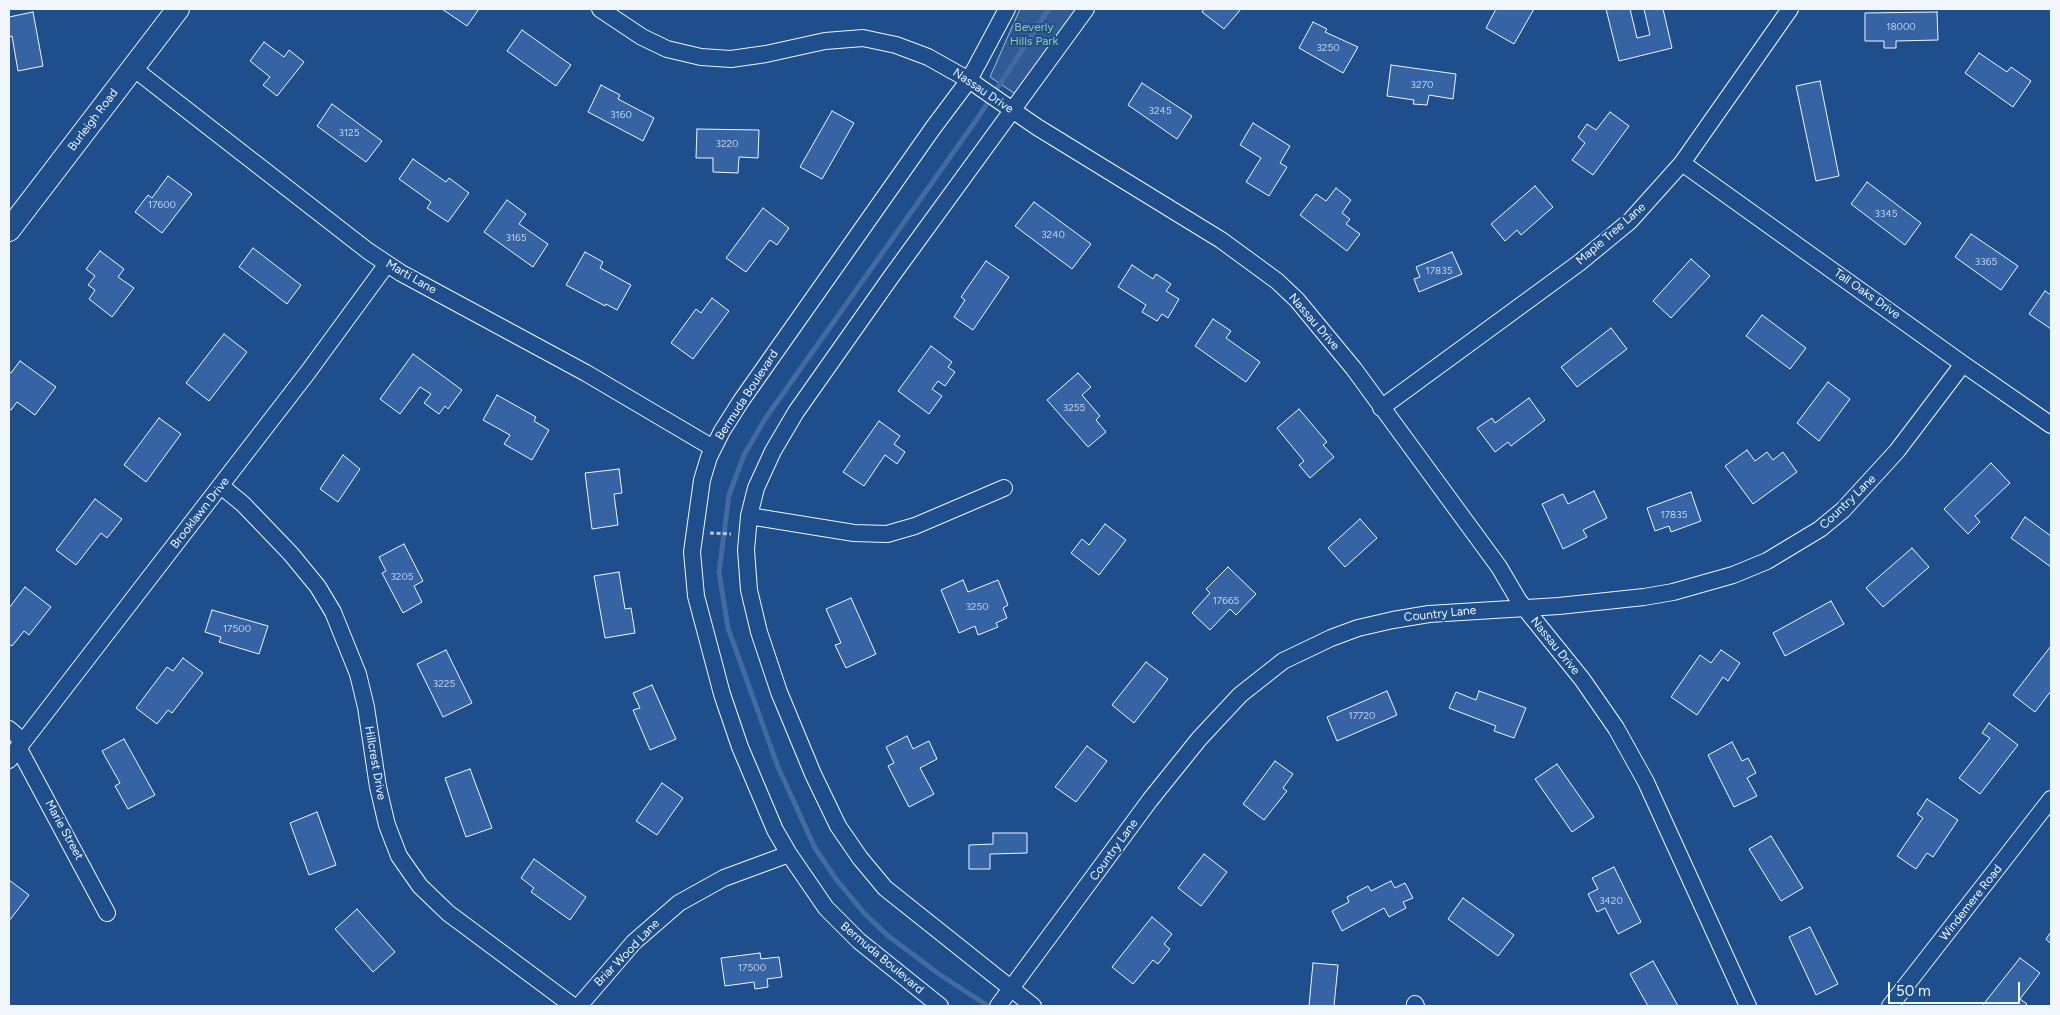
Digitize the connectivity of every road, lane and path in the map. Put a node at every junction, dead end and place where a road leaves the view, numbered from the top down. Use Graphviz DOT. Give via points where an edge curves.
graph roads {
  1 [pos="178,9"];
  2 [pos="600,9"];
  3 [pos="1007,9"];
  4 [pos="1086,9"];
  5 [pos="1790,9"];
  6 [pos="133,68"];
  7 [pos="969,80"];
  8 [pos="1008,107"];
  9 [pos="1682,163"];
  10 [pos="9,230"];
  11 [pos="387,264"];
  12 [pos="1963,364"];
  13 [pos="1381,408"];
  14 [pos="2051,424"];
  15 [pos="713,448"];
  16 [pos="221,486"];
  17 [pos="1004,488"];
  18 [pos="749,516"];
  19 [pos="705,533"];
  20 [pos="739,534"];
  21 [pos="1525,608"];
  22 [pos="9,729"];
  23 [pos="17,750"];
  24 [pos="2051,799"];
  25 [pos="789,854"];
  26 [pos="107,914"];
  27 [pos="1011,989"];
  28 [pos="999,1005"];
  29 [pos="573,1006"];
  30 [pos="579,1006"];
  31 [pos="940,1006"];
  32 [pos="1033,1006"];
  33 [pos="1748,1006"];
  34 [pos="1890,1006"];
  1 -- 6 [label="street, Burleigh Road"];
  2 -- 7 [label="street, Nassau Drive" via="642,37 667,49 701,57 766,54 825,41 863,38 896,45 928,57"];
  3 -- 7 [label="street, Bermuda Boulevard"];
  4 -- 8 [label="street"];
  5 -- 9 [label="street, Maple Tree Lane"];
  6 -- 10 [label="street, Burleigh Road"];
  6 -- 11 [label="street, Marti Lane"];
  7 -- 8 [label="street, Nassau Drive"];
  7 -- 15 [label="street, Bermuda Boulevard" via="746,393"];
  8 -- 13 [label="street, Nassau Drive" via="1221,240 1278,281 1317,323"];
  8 -- 18 [label="street" via="796,412 756,488"];
  9 -- 12 [label="street, Tall Oaks Drive"];
  9 -- 13 [label="street, Maple Tree Lane" via="1630,220 1579,263"];
  11 -- 15 [label="street, Marti Lane" via="586,373"];
  11 -- 16 [label="street, Brooklawn Drive"];
  12 -- 14 [label="street, Tall Oaks Drive"];
  12 -- 21 [label="street, Country Lane" via="1897,451 1843,510 1820,529 1767,561 1673,592"];
  13 -- 21 [label="street, Nassau Drive"];
  15 -- 25 [label="street, Bermuda Boulevard" via="696,510 692,552 696,596 722,694 740,746 775,830"];
  16 -- 23 [label="street, Brooklawn Drive"];
  16 -- 29 [label="street, Hillcrest Drive" via="291,554 318,587 333,612 358,674 378,788 399,856 420,886 448,913"];
  17 -- 18 [label="street" via="915,526 887,534 854,533"];
  18 -- 27 [label="street" via="746,550 749,590 759,632 812,774 838,826 885,888"];
  19 -- 20 [label="path"];
  21 -- 27 [label="street, Country Lane" via="1428,614 1358,628 1301,651 1264,674 1219,716 1175,769"];
  21 -- 33 [label="street, Nassau Drive" via="1582,680 1646,782"];
  22 -- 23 [label="street, Marie Street"];
  23 -- 26 [label="street, Marie Street"];
  24 -- 34 [label="street, Windemere Road"];
  25 -- 30 [label="street, Briar Wood Lane" via="724,878 679,902 634,942"];
  25 -- 31 [label="street, Bermuda Boulevard" via="826,908 859,941"];
  27 -- 28 [label="street, Country Lane"];
  27 -- 32 [label="street"];
}
